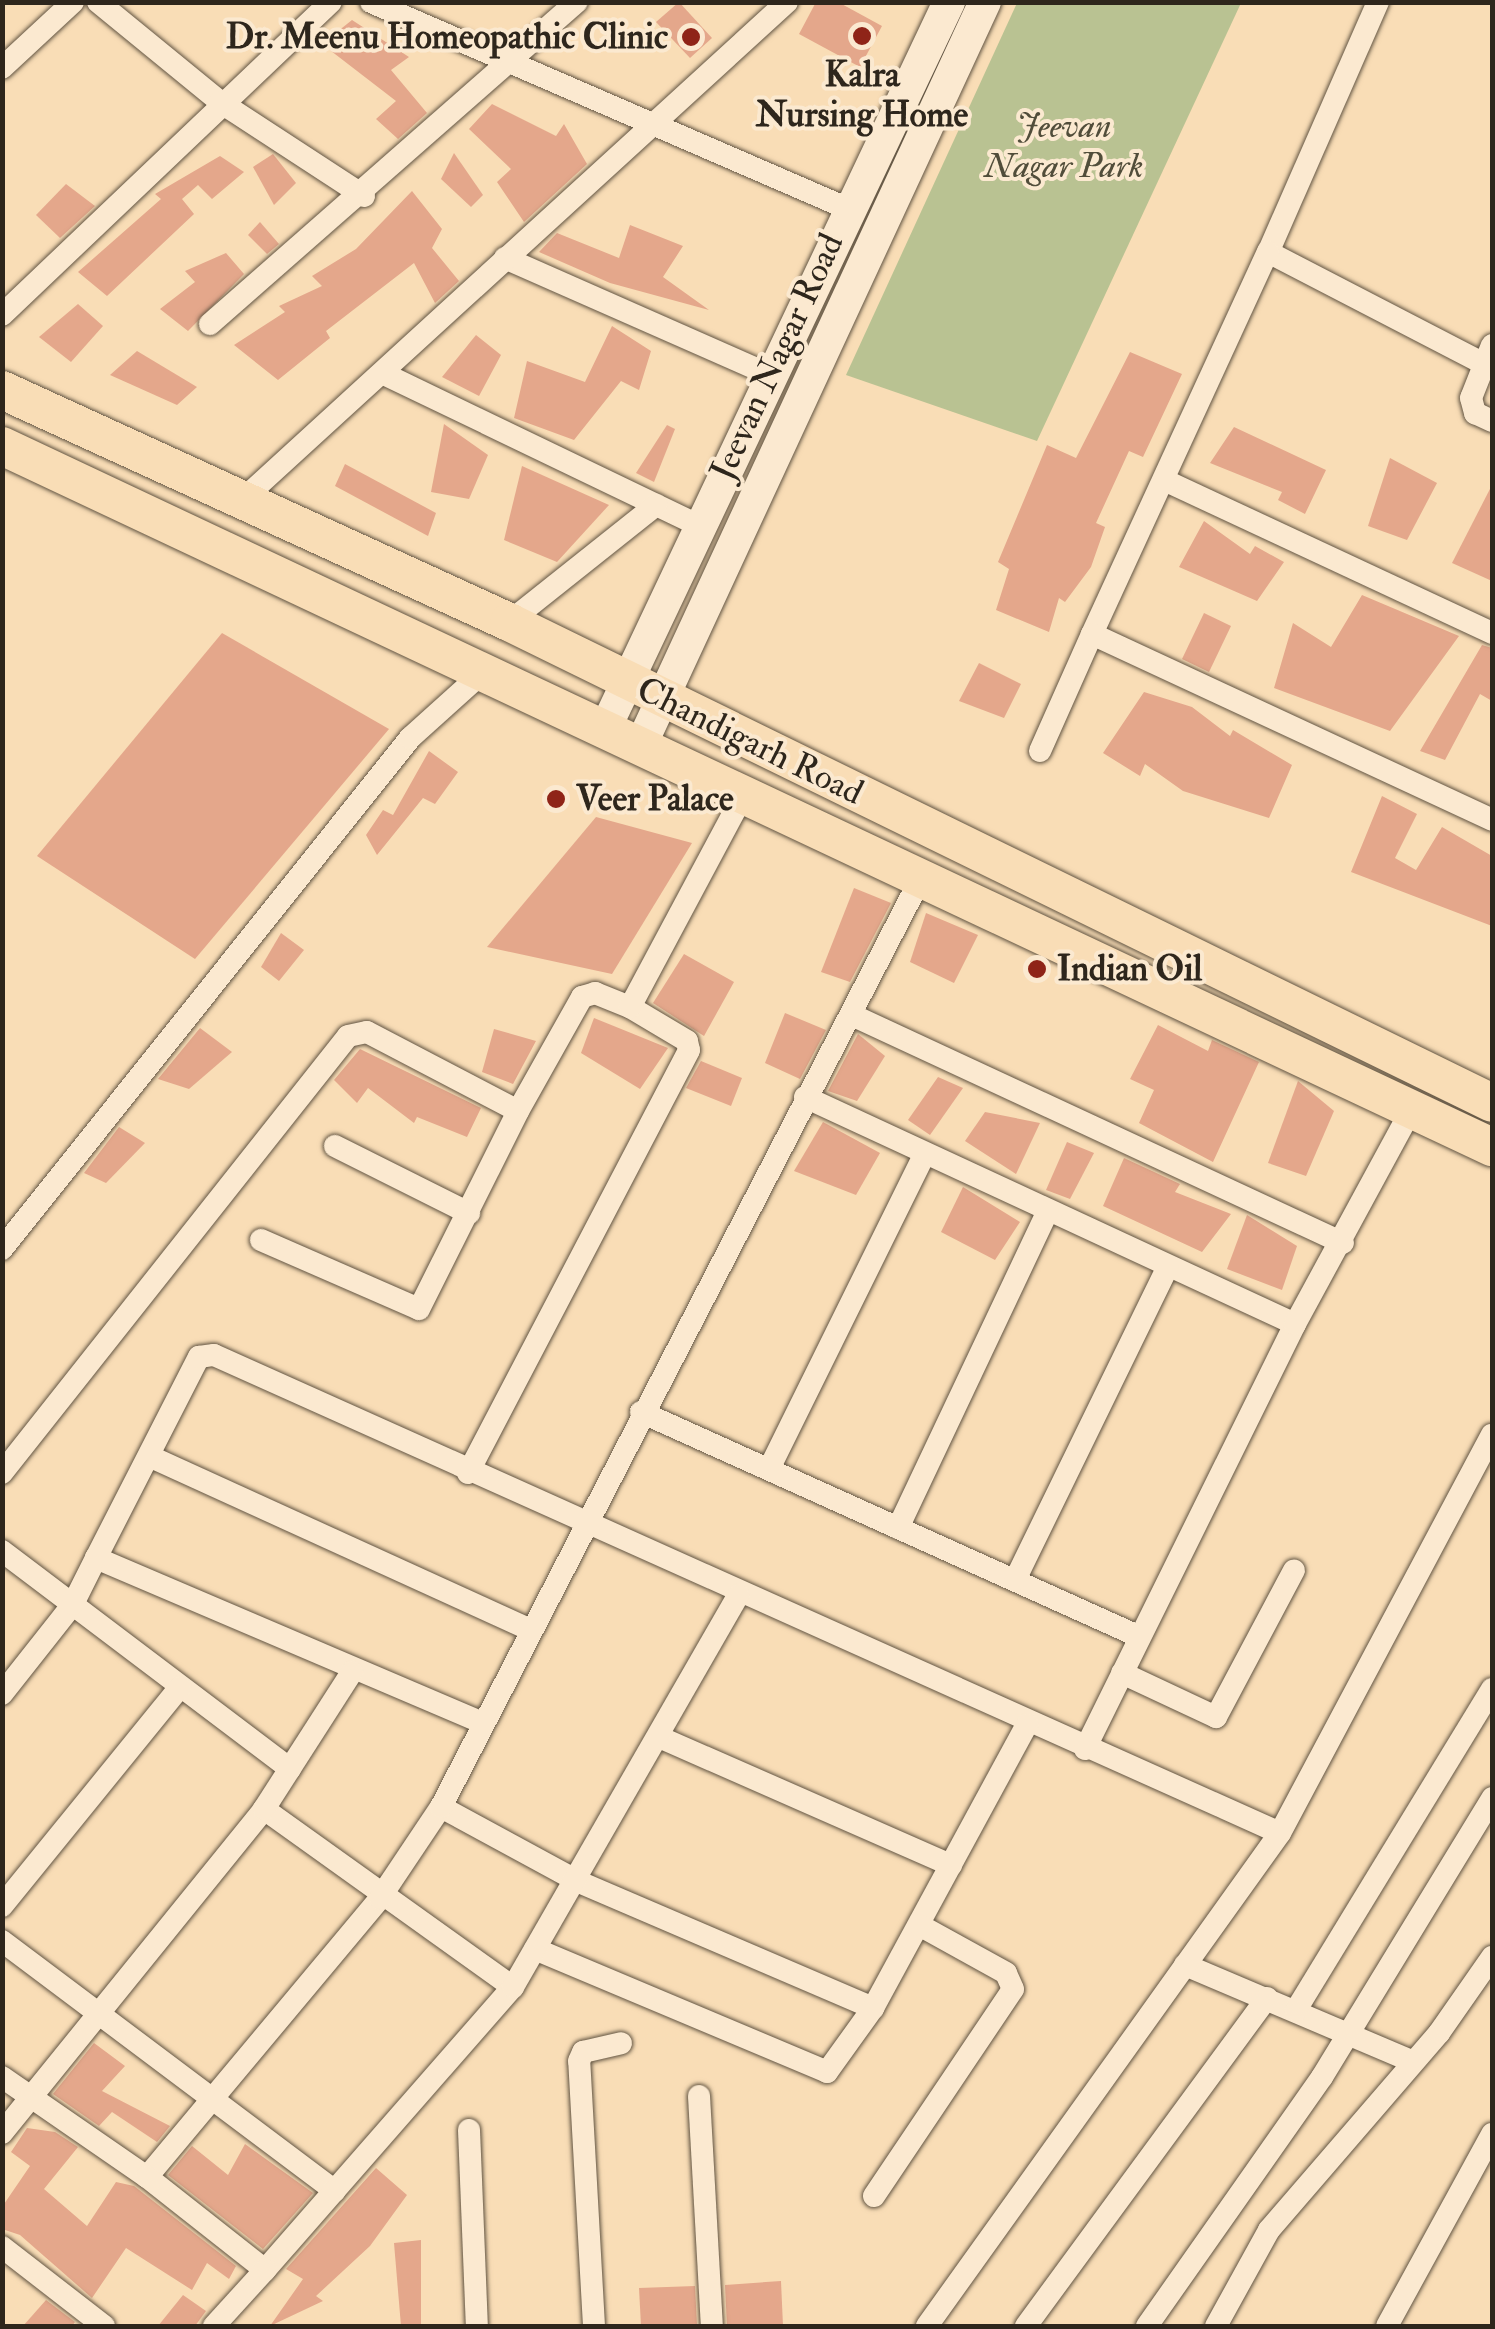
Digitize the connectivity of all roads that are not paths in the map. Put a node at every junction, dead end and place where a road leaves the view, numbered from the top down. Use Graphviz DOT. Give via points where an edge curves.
graph roads {
  1 [pos="73,2"];
  2 [pos="98,2"];
  3 [pos="331,2"];
  4 [pos="371,2"];
  5 [pos="577,2"];
  6 [pos="787,2"];
  7 [pos="949,2"];
  8 [pos="984,2"];
  9 [pos="1378,2"];
  10 [pos="511,58"];
  11 [pos="2,68"];
  12 [pos="220,102"];
  13 [pos="658,121"];
  14 [pos="364,196"];
  15 [pos="851,210"];
  16 [pos="1268,252"];
  17 [pos="504,258"];
  18 [pos="2,315"];
  19 [pos="210,324"];
  20 [pos="1488,354"];
  21 [pos="384,374"];
  22 [pos="775,377"];
  23 [pos="2,390"];
  24 [pos="1492,422"];
  25 [pos="2,446"];
  26 [pos="1164,480"];
  27 [pos="242,500"];
  28 [pos="656,505"];
  29 [pos="704,528"];
  30 [pos="509,622"];
  31 [pos="1492,632"];
  32 [pos="1092,634"];
  33 [pos="481,674"];
  34 [pos="628,681"];
  35 [pos="664,698"];
  36 [pos="604,731"];
  37 [pos="642,745"];
  38 [pos="1040,751"];
  39 [pos="742,795"];
  40 [pos="1492,820"];
  41 [pos="922,876"];
  42 [pos="630,1007"];
  43 [pos="854,1016"];
  44 [pos="805,1097"];
  45 [pos="1492,1103"];
  46 [pos="1414,1107"];
  47 [pos="518,1111"];
  48 [pos="335,1146"];
  49 [pos="1492,1147"];
  50 [pos="924,1155"];
  51 [pos="1048,1212"];
  52 [pos="470,1213"];
  53 [pos="260,1240"];
  54 [pos="1343,1243"];
  55 [pos="2,1249"];
  56 [pos="1168,1266"];
  57 [pos="1295,1324"];
  58 [pos="641,1412"];
  59 [pos="1492,1436"];
  60 [pos="149,1456"];
  61 [pos="769,1469"];
  62 [pos="2,1473"];
  63 [pos="468,1473"];
  64 [pos="584,1525"];
  65 [pos="898,1528"];
  66 [pos="2,1551"];
  67 [pos="96,1558"];
  68 [pos="1294,1570"];
  69 [pos="1015,1580"];
  70 [pos="738,1595"];
  71 [pos="72,1604"];
  72 [pos="531,1630"];
  73 [pos="1140,1637"];
  74 [pos="352,1672"];
  75 [pos="1122,1673"];
  76 [pos="180,1687"];
  77 [pos="1492,1689"];
  78 [pos="2,1694"];
  79 [pos="484,1723"];
  80 [pos="1027,1724"];
  81 [pos="659,1737"];
  82 [pos="1085,1748"];
  83 [pos="290,1769"];
  84 [pos="1492,1798"];
  85 [pos="441,1807"];
  86 [pos="264,1809"];
  87 [pos="1280,1832"];
  88 [pos="951,1865"];
  89 [pos="579,1882"];
  90 [pos="380,1898"];
  91 [pos="2,1906"];
  92 [pos="918,1925"];
  93 [pos="2,1941"];
  94 [pos="535,1949"];
  95 [pos="1492,1957"];
  96 [pos="1185,1965"];
  97 [pos="513,1987"];
  98 [pos="1267,1998"];
  99 [pos="874,2008"];
  100 [pos="1296,2010"];
  101 [pos="101,2012"];
  102 [pos="1349,2032"];
  103 [pos="621,2043"];
  104 [pos="1411,2062"];
  105 [pos="2,2077"];
  106 [pos="215,2096"];
  107 [pos="699,2096"];
  108 [pos="31,2100"];
  109 [pos="469,2130"];
  110 [pos="2,2133"];
  111 [pos="1492,2134"];
  112 [pos="147,2178"];
  113 [pos="335,2192"];
  114 [pos="874,2196"];
  115 [pos="2,2247"];
  116 [pos="265,2270"];
  117 [pos="104,2326"];
  118 [pos="214,2326"];
  119 [pos="477,2326"];
  120 [pos="594,2326"];
  121 [pos="712,2326"];
  122 [pos="927,2326"];
  123 [pos="1026,2326"];
  124 [pos="1147,2326"];
  125 [pos="1216,2326"];
  126 [pos="1387,2326"];
  1 -- 11 [label="street"];
  2 -- 12 [label="street"];
  3 -- 12 [label="street"];
  4 -- 10 [label="street"];
  5 -- 10 [label="street"];
  6 -- 13 [label="street"];
  7 -- 15 [label="street, Jeevan Nagar Road"];
  8 -- 35 [label="street, Jeevan Nagar Road"];
  9 -- 16 [label="street"];
  10 -- 13 [label="street"];
  10 -- 14 [label="street"];
  12 -- 14 [label="street"];
  12 -- 18 [label="street"];
  13 -- 15 [label="street"];
  13 -- 17 [label="street"];
  14 -- 19 [label="street"];
  15 -- 22 [label="street, Jeevan Nagar Road"];
  16 -- 20 [label="street"];
  16 -- 26 [label="street"];
  17 -- 21 [label="street"];
  17 -- 22 [label="street"];
  20 -- 24 [label="street" via="1471,404"];
  21 -- 27 [label="street"];
  21 -- 28 [label="street"];
  22 -- 29 [label="street, Jeevan Nagar Road"];
  23 -- 27 [label="main road, Chandigarh Road"];
  25 -- 33 [label="main road, Chandigarh Road"];
  26 -- 31 [label="street"];
  26 -- 32 [label="street"];
  27 -- 30 [label="main road, Chandigarh Road"];
  28 -- 29 [label="street"];
  28 -- 30 [label="street"];
  29 -- 34 [label="street, Jeevan Nagar Road"];
  30 -- 34 [label="main road, Chandigarh Road"];
  32 -- 38 [label="street"];
  32 -- 40 [label="street"];
  33 -- 36 [label="main road, Chandigarh Road"];
  33 -- 55 [label="street" via="410,738"];
  34 -- 35 [label="main road, Chandigarh Road"];
  34 -- 36 [label="street, Jeevan Nagar Road"];
  35 -- 37 [label="street, Jeevan Nagar Road"];
  35 -- 45 [label="main road, Chandigarh Road"];
  36 -- 37 [label="main road, Chandigarh Road"];
  37 -- 39 [label="main road, Chandigarh Road"];
  39 -- 41 [label="main road, Chandigarh Road"];
  39 -- 42 [label="street"];
  41 -- 43 [label="street"];
  41 -- 46 [label="main road, Chandigarh Road"];
  42 -- 47 [label="street" via="582,997"];
  42 -- 63 [label="street" via="687,1042 689,1050"];
  43 -- 44 [label="street"];
  43 -- 54 [label="street"];
  44 -- 50 [label="street"];
  44 -- 58 [label="street"];
  46 -- 49 [label="main road, Chandigarh Road"];
  46 -- 54 [label="street"];
  47 -- 52 [label="street"];
  47 -- 62 [label="street" via="367,1032 348,1036"];
  48 -- 52 [label="street"];
  50 -- 51 [label="street"];
  50 -- 61 [label="street"];
  51 -- 56 [label="street"];
  51 -- 65 [label="street"];
  52 -- 53 [label="street" via="416,1310"];
  54 -- 57 [label="street"];
  56 -- 57 [label="street"];
  56 -- 69 [label="street"];
  57 -- 73 [label="street"];
  58 -- 61 [label="street"];
  58 -- 64 [label="street"];
  59 -- 87 [label="street"];
  60 -- 63 [label="street" via="193,1362 208,1352"];
  60 -- 67 [label="street"];
  60 -- 72 [label="street"];
  61 -- 65 [label="street"];
  63 -- 64 [label="street"];
  64 -- 70 [label="street"];
  64 -- 72 [label="street"];
  65 -- 69 [label="street"];
  66 -- 71 [label="street"];
  67 -- 71 [label="street"];
  67 -- 74 [label="street"];
  68 -- 75 [label="street" via="1216,1717"];
  69 -- 73 [label="street"];
  70 -- 80 [label="street"];
  70 -- 81 [label="street"];
  71 -- 76 [label="street"];
  71 -- 78 [label="street"];
  72 -- 79 [label="street"];
  73 -- 75 [label="street"];
  74 -- 79 [label="street"];
  74 -- 83 [label="street"];
  75 -- 82 [label="street"];
  76 -- 83 [label="street"];
  76 -- 91 [label="street"];
  77 -- 100 [label="street"];
  79 -- 85 [label="street"];
  80 -- 82 [label="street"];
  80 -- 88 [label="street"];
  81 -- 88 [label="street"];
  81 -- 89 [label="street"];
  82 -- 87 [label="street"];
  83 -- 86 [label="street"];
  84 -- 102 [label="street"];
  85 -- 89 [label="street"];
  85 -- 90 [label="street"];
  86 -- 90 [label="street"];
  86 -- 101 [label="street"];
  87 -- 96 [label="street"];
  88 -- 92 [label="street"];
  89 -- 94 [label="street"];
  89 -- 99 [label="street"];
  90 -- 97 [label="street"];
  90 -- 106 [label="street"];
  92 -- 99 [label="street"];
  92 -- 114 [label="street" via="1006,1973 1013,1989"];
  93 -- 101 [label="street"];
  94 -- 97 [label="street"];
  94 -- 99 [label="street" via="827,2072"];
  95 -- 104 [label="street"];
  96 -- 98 [label="street"];
  96 -- 122 [label="street"];
  97 -- 113 [label="street"];
  98 -- 100 [label="street"];
  98 -- 123 [label="street"];
  100 -- 102 [label="street"];
  101 -- 106 [label="street"];
  101 -- 108 [label="street"];
  102 -- 104 [label="street"];
  102 -- 124 [label="street"];
  103 -- 120 [label="street" via="583,2052 579,2061"];
  104 -- 125 [label="street" via="1269,2230"];
  105 -- 108 [label="street"];
  106 -- 112 [label="street"];
  106 -- 113 [label="street"];
  107 -- 121 [label="street"];
  108 -- 110 [label="street"];
  108 -- 112 [label="street"];
  109 -- 119 [label="street"];
  111 -- 126 [label="street"];
  112 -- 116 [label="street"];
  113 -- 116 [label="street"];
  115 -- 117 [label="street"];
  116 -- 118 [label="street"];
}
